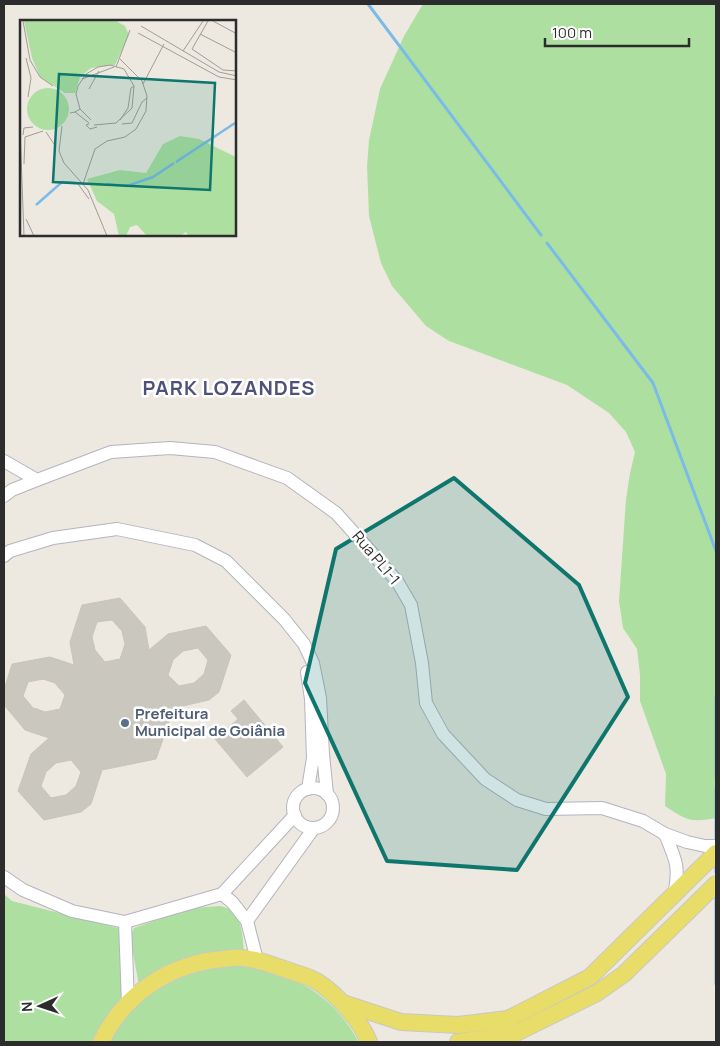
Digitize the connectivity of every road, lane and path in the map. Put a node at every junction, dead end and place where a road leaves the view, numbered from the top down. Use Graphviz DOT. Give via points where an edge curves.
graph roads {
  1 [pos="4,461"];
  2 [pos="37,480"];
  3 [pos="4,496"];
  4 [pos="4,556"];
  5 [pos="298,639"];
  6 [pos="308,789"];
  7 [pos="327,794"];
  8 [pos="295,815"];
  9 [pos="314,828"];
  10 [pos="665,834"];
  11 [pos="716,846"];
  12 [pos="716,854"];
  13 [pos="4,877"];
  14 [pos="716,884"];
  15 [pos="222,894"];
  16 [pos="674,895"];
  17 [pos="247,921"];
  18 [pos="124,922"];
  19 [pos="257,960"];
  20 [pos="342,1003"];
  21 [pos="128,1004"];
  22 [pos="101,1042"];
  23 [pos="370,1042"];
  24 [pos="458,1042"];
  1 -- 2 [label="street"];
  2 -- 3 [label="street, Rua PL1-1"];
  2 -- 10 [label="street, Rua PL1-1" via="111,452 170,448 215,452 287,478 336,513 397,581 410,604 426,703 443,734 485,779 516,800 546,809 602,808 643,821"];
  4 -- 5 [label="street" via="10,551 53,538 117,529 195,545 226,561 284,619"];
  5 -- 6 [label="street" via="305,658 311,699 313,758"];
  5 -- 7 [label="street" via="313,663 320,698"];
  6 -- 7 [label="street"];
  6 -- 8 [label="street" via="297,796 293,809"];
  7 -- 9 [label="street" via="332,813 324,824"];
  8 -- 9 [label="street" via="302,824"];
  8 -- 15 [label="street"];
  9 -- 17 [label="street"];
  10 -- 11 [label="street, Rua PL1-1" via="687,842"];
  10 -- 16 [label="street" via="677,863"];
  12 -- 16 [label="main road"];
  13 -- 18 [label="street" via="23,890 72,912"];
  14 -- 24 [label="main road" via="624,974 596,993 514,1034"];
  15 -- 17 [label="street"];
  15 -- 18 [label="street"];
  16 -- 20 [label="main road" via="590,977 508,1019 458,1025 401,1022"];
  17 -- 19 [label="street"];
  18 -- 21 [label="street"];
  19 -- 20 [label="main road" via="312,979"];
  19 -- 21 [label="main road" via="241,957 204,960 169,973 138,993"];
  20 -- 23 [label="main road"];
  21 -- 22 [label="main road" via="109,1025"];
}
